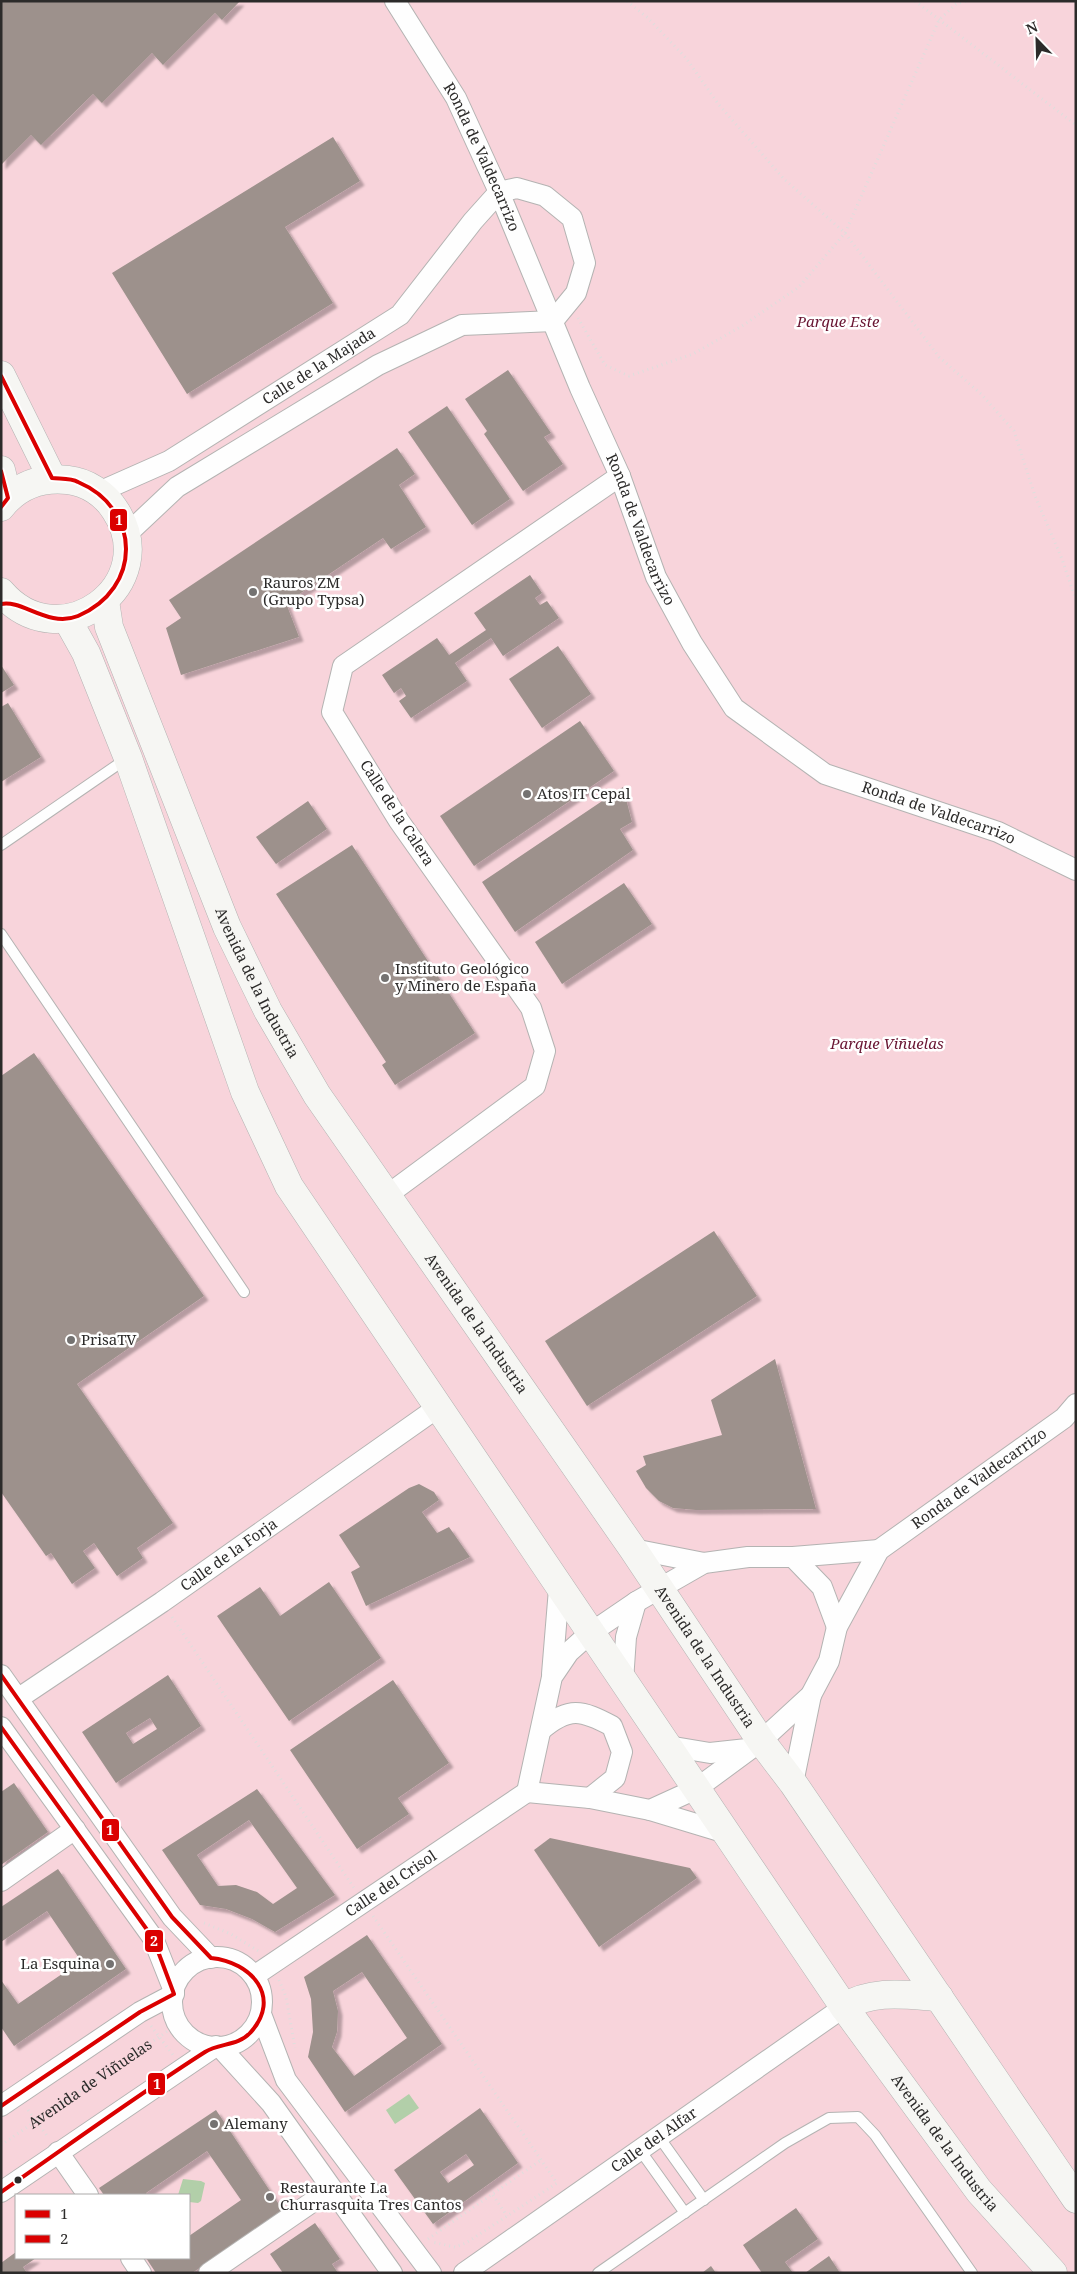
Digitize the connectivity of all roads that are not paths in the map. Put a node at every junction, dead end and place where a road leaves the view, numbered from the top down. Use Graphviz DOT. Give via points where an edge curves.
graph roads {
  1 [pos="395,1"];
  2 [pos="499,192"];
  3 [pos="553,321"];
  4 [pos="1,375"];
  5 [pos="1,470"];
  6 [pos="620,476"];
  7 [pos="52,478"];
  8 [pos="99,492"];
  9 [pos="5,502"];
  10 [pos="126,535"];
  11 [pos="4,599"];
  12 [pos="105,601"];
  13 [pos="66,619"];
  14 [pos="128,758"];
  15 [pos="1,845"];
  16 [pos="1076,870"];
  17 [pos="1,934"];
  18 [pos="386,1196"];
  19 [pos="244,1292"];
  20 [pos="1076,1404"];
  21 [pos="437,1408"];
  22 [pos="633,1549"];
  23 [pos="879,1550"];
  24 [pos="793,1558"];
  25 [pos="704,1563"];
  26 [pos="559,1589"];
  27 [pos="660,1590"];
  28 [pos="636,1602"];
  29 [pos="837,1627"];
  30 [pos="589,1634"];
  31 [pos="1,1675"];
  32 [pos="552,1677"];
  33 [pos="623,1681"];
  34 [pos="811,1695"];
  35 [pos="19,1698"];
  36 [pos="1,1727"];
  37 [pos="541,1730"];
  38 [pos="755,1745"];
  39 [pos="668,1746"];
  40 [pos="793,1783"];
  41 [pos="696,1789"];
  42 [pos="527,1792"];
  43 [pos="590,1798"];
  44 [pos="650,1810"];
  45 [pos="75,1829"];
  46 [pos="726,1833"];
  47 [pos="1,1881"];
  48 [pos="211,1958"];
  49 [pos="254,1976"];
  50 [pos="174,1993"];
  51 [pos="939,1997"];
  52 [pos="844,2007"];
  53 [pos="261,2014"];
  54 [pos="218,2046"];
  55 [pos="1,2106"];
  56 [pos="659,2137"];
  57 [pos="640,2150"];
  58 [pos="58,2152"];
  59 [pos="1,2192"];
  60 [pos="87,2194"];
  61 [pos="334,2194"];
  62 [pos="1076,2199"];
  63 [pos="704,2200"];
  64 [pos="685,2213"];
  65 [pos="132,2259"];
  66 [pos="141,2273"];
  67 [pos="208,2273"];
  68 [pos="392,2273"];
  69 [pos="432,2273"];
  70 [pos="464,2273"];
  71 [pos="598,2273"];
  72 [pos="972,2273"];
  73 [pos="1053,2273"];
  1 -- 2 [label="street, Ronda de Valdecarrizo" via="456,98"];
  2 -- 3 [label="street, Ronda de Valdecarrizo"];
  2 -- 3 [label="street" via="517,188 545,196 572,218 585,262 576,294"];
  2 -- 8 [label="street, Calle de la Majada" via="472,221 400,315 170,461"];
  3 -- 6 [label="street, Ronda de Valdecarrizo"];
  3 -- 10 [label="street, Calle de la Majada" via="462,325 378,365 177,487"];
  4 -- 7 [label="street"];
  5 -- 9 [label="street"];
  6 -- 16 [label="street, Ronda de Valdecarrizo" via="656,577 692,643 734,708 825,774 998,832"];
  6 -- 18 [label="street, Calle de la Calera" via="343,666 332,712 399,821 531,1008 545,1051 535,1086"];
  7 -- 8 [label="street" via="77,481"];
  7 -- 9 [label="street" via="21,488"];
  8 -- 10 [label="street" via="112,504"];
  10 -- 12 [label="street" via="127,559 120,582"];
  11 -- 13 [label="street" via="26,613 46,619"];
  12 -- 13 [label="street" via="87,613"];
  12 -- 18 [label="street, Avenida de la Industria" via="109,627 227,927 268,1012 317,1095"];
  13 -- 14 [label="street, Avenida de la Industria" via="86,653"];
  14 -- 15 [label="lane"];
  14 -- 21 [label="street, Avenida de la Industria" via="244,1092 288,1186"];
  17 -- 19 [label="lane"];
  18 -- 22 [label="street, Avenida de la Industria"];
  20 -- 23 [label="street, Ronda de Valdecarrizo" via="1064,1418"];
  21 -- 26 [label="street, Avenida de la Industria"];
  21 -- 35 [label="street, Calle de la Forja" via="162,1602"];
  22 -- 25 [label="street"];
  22 -- 27 [label="street, Avenida de la Industria"];
  23 -- 24 [label="street"];
  23 -- 29 [label="street"];
  24 -- 25 [label="street" via="748,1557"];
  24 -- 29 [label="street" via="822,1587"];
  25 -- 27 [label="street"];
  26 -- 30 [label="street, Avenida de la Industria"];
  26 -- 32 [label="street"];
  27 -- 28 [label="street"];
  27 -- 38 [label="street, Avenida de la Industria"];
  28 -- 30 [label="street"];
  28 -- 33 [label="street" via="626,1637"];
  29 -- 34 [label="street" via="829,1661"];
  30 -- 32 [label="street" via="569,1652"];
  30 -- 33 [label="street, Avenida de la Industria"];
  31 -- 35 [label="street"];
  32 -- 37 [label="street"];
  33 -- 39 [label="street, Avenida de la Industria"];
  34 -- 38 [label="street"];
  34 -- 40 [label="street"];
  35 -- 48 [label="street" via="172,1917"];
  36 -- 45 [label="street"];
  37 -- 42 [label="street"];
  37 -- 43 [label="street" via="557,1716 586,1713 612,1726 622,1752 616,1778"];
  38 -- 39 [label="street" via="710,1753"];
  38 -- 40 [label="street, Avenida de la Industria"];
  38 -- 41 [label="street"];
  39 -- 41 [label="street, Avenida de la Industria"];
  40 -- 51 [label="street, Avenida de la Industria"];
  41 -- 44 [label="street"];
  41 -- 46 [label="street, Avenida de la Industria"];
  42 -- 43 [label="street"];
  42 -- 49 [label="street, Calle del Crisol"];
  43 -- 44 [label="street"];
  44 -- 46 [label="street"];
  45 -- 47 [label="street"];
  45 -- 50 [label="street" via="153,1938"];
  46 -- 52 [label="street, Avenida de la Industria"];
  48 -- 49 [label="street" via="236,1961"];
  48 -- 50 [label="street" via="184,1972"];
  49 -- 53 [label="street" via="260,1988"];
  50 -- 54 [label="street" via="173,2008 178,2024 196,2041"];
  50 -- 55 [label="street" via="140,2012"];
  51 -- 52 [label="street" via="883,1994 858,1999"];
  51 -- 62 [label="street, Avenida de la Industria"];
  52 -- 56 [label="street, Calle del Alfar"];
  52 -- 73 [label="street, Avenida de la Industria" via="979,2191"];
  53 -- 54 [label="street" via="245,2036 231,2045"];
  53 -- 69 [label="street" via="286,2080"];
  54 -- 58 [label="street"];
  54 -- 61 [label="street" via="271,2103"];
  56 -- 57 [label="street, Calle del Alfar"];
  56 -- 63 [label="lane"];
  57 -- 64 [label="lane"];
  57 -- 70 [label="street, Calle del Alfar"];
  58 -- 59 [label="street"];
  58 -- 60 [label="street"];
  61 -- 67 [label="street" via="321,2196"];
  61 -- 68 [label="street"];
  63 -- 64 [label="lane"];
  63 -- 72 [label="lane" via="785,2143 829,2118 858,2117 875,2135"];
  64 -- 71 [label="lane"];
  65 -- 66 [label="street"];
}
